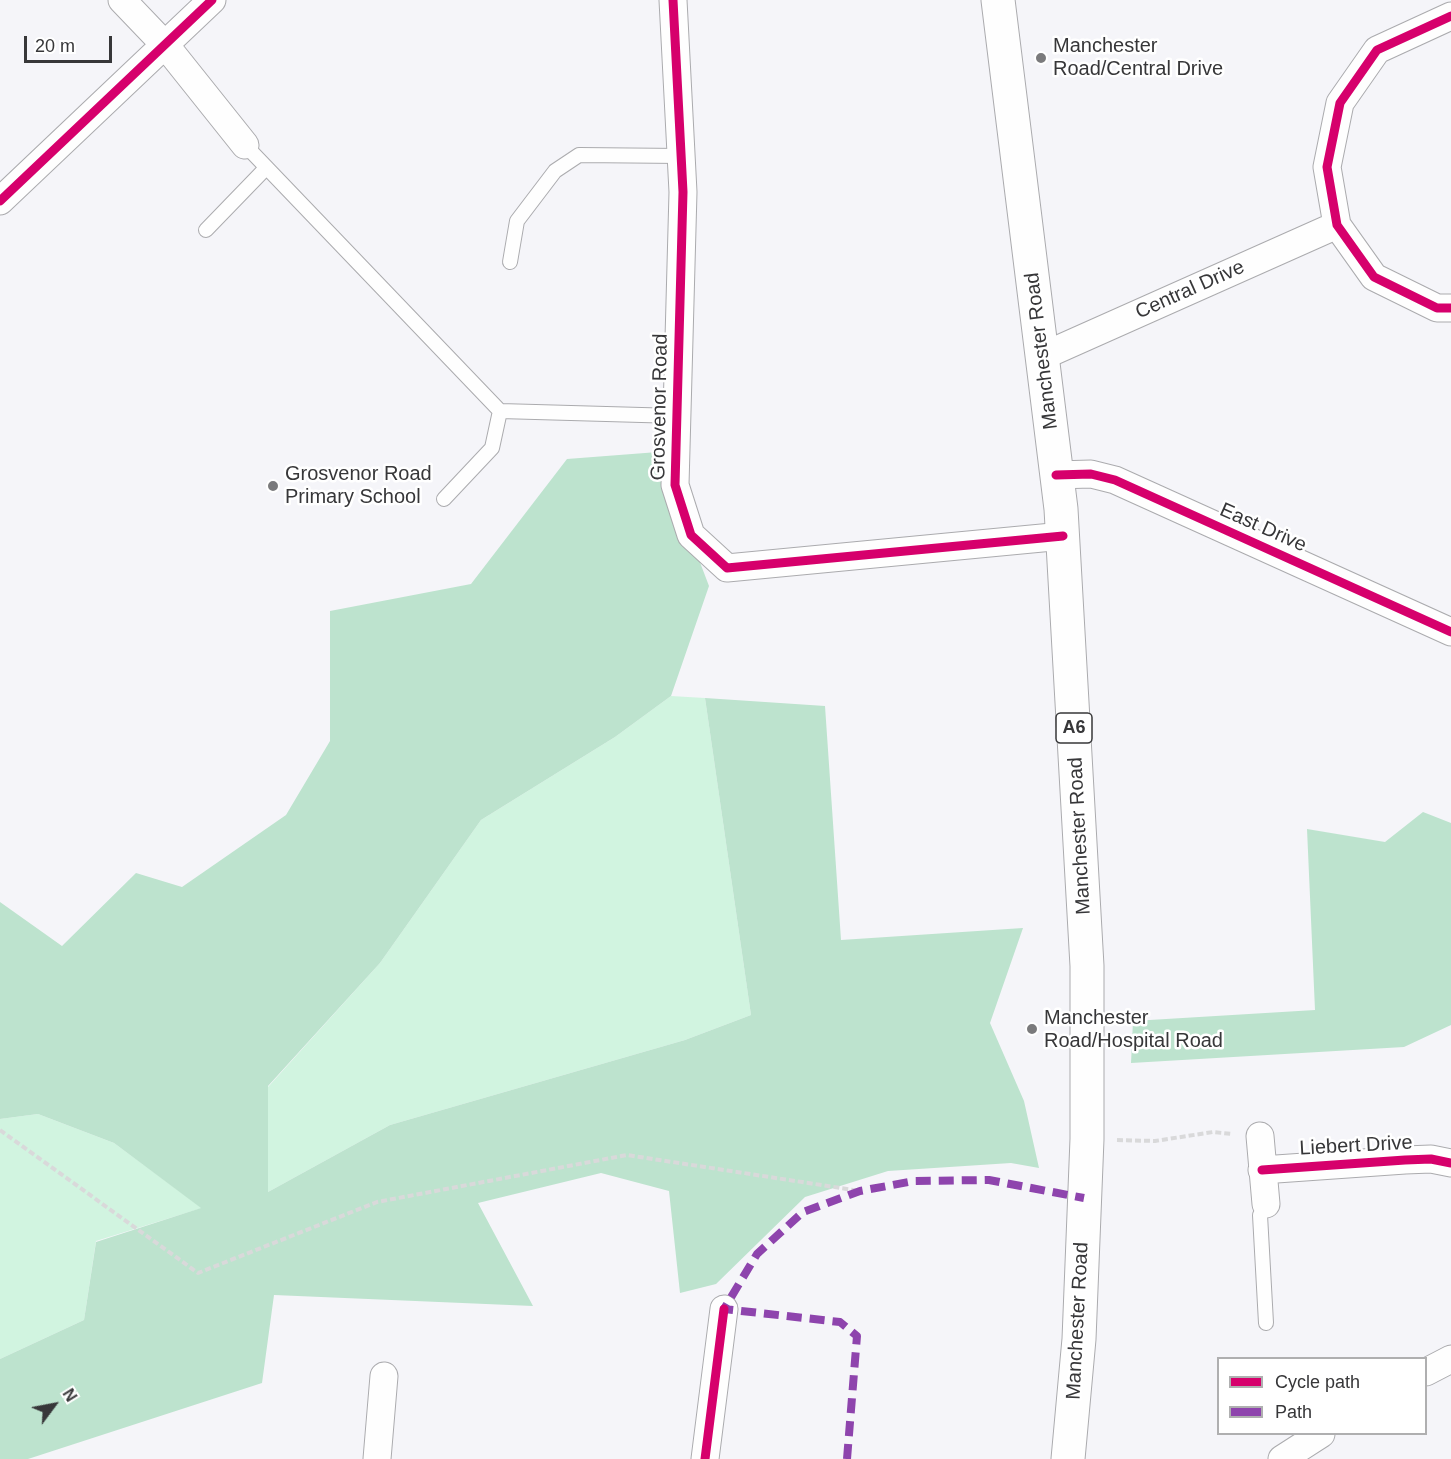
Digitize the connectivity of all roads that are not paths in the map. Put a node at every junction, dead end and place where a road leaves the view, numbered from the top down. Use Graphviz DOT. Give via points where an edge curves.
graph roads {
  1 [pos="122,0"];
  2 [pos="212,0"];
  3 [pos="673,0"];
  4 [pos="998,0"];
  5 [pos="1451,16"];
  6 [pos="166,45"];
  7 [pos="244,145"];
  8 [pos="681,156"];
  9 [pos="266,168"];
  10 [pos="0,201"];
  11 [pos="1337,225"];
  12 [pos="206,230"];
  13 [pos="510,262"];
  14 [pos="1451,308"];
  15 [pos="1043,356"];
  16 [pos="500,411"];
  17 [pos="677,416"];
  18 [pos="1056,475"];
  19 [pos="444,499"];
  20 [pos="1063,536"];
  21 [pos="1451,632"];
  22 [pos="1260,1136"];
  23 [pos="1451,1164"];
  24 [pos="1262,1170"];
  25 [pos="1266,1204"];
  26 [pos="724,1309"];
  27 [pos="1266,1323"];
  28 [pos="1451,1359"];
  29 [pos="1427,1371"];
  30 [pos="384,1376"];
  31 [pos="1319,1435"];
  32 [pos="377,1459"];
  33 [pos="705,1459"];
  34 [pos="1068,1459"];
  35 [pos="1282,1459"];
  1 -- 6 [label="street"];
  2 -- 6 [label="street"];
  3 -- 8 [label="street, Grosvenor Road"];
  4 -- 15 [label="main road, Manchester Road / A6"];
  5 -- 11 [label="street" via="1377,50 1340,103 1327,167"];
  6 -- 7 [label="street"];
  6 -- 10 [label="street"];
  7 -- 9 [label="lane"];
  8 -- 13 [label="lane" via="579,155 555,171 517,221"];
  8 -- 17 [label="street, Grosvenor Road"];
  9 -- 12 [label="lane"];
  9 -- 16 [label="lane"];
  11 -- 14 [label="street" via="1374,277 1437,308"];
  11 -- 15 [label="street, Central Drive"];
  15 -- 18 [label="main road, Manchester Road / A6"];
  16 -- 17 [label="lane"];
  16 -- 19 [label="lane" via="492,448"];
  17 -- 20 [label="street, Grosvenor Road" via="675,485 691,535 727,568"];
  18 -- 20 [label="main road, Manchester Road / A6"];
  18 -- 21 [label="street, East Drive" via="1091,474 1115,480"];
  20 -- 34 [label="main road, Manchester Road / A6" via="1087,966 1087,1139 1079,1339"];
  22 -- 24 [label="street"];
  23 -- 24 [label="street, Liebert Drive" via="1413,1160"];
  24 -- 25 [label="street"];
  25 -- 27 [label="lane" via="1260,1215"];
  26 -- 33 [label="street"];
  28 -- 29 [label="street"];
  30 -- 32 [label="street"];
  31 -- 35 [label="street"];
}
